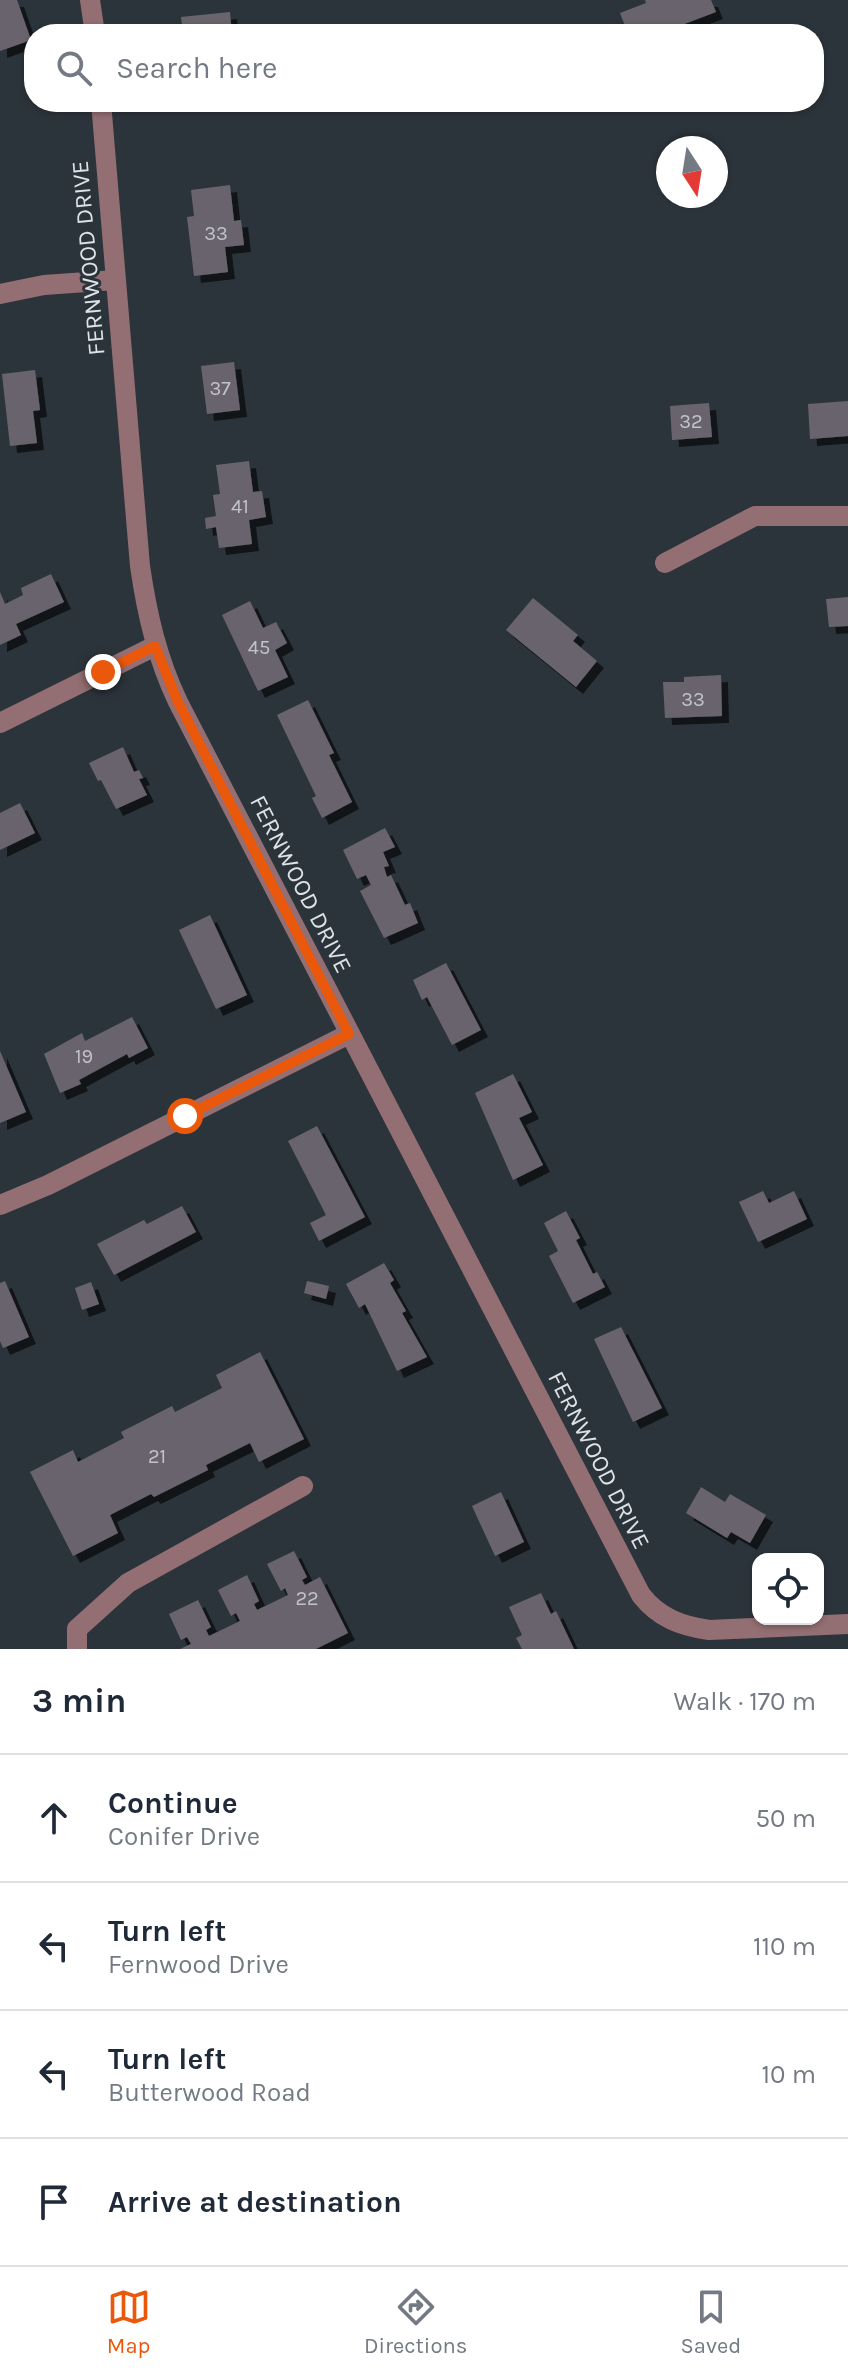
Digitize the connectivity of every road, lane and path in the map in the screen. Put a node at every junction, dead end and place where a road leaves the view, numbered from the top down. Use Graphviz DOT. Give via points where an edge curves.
graph roads {
  1 [pos="90,0"];
  2 [pos="94,24"];
  3 [pos="102,112"];
  4 [pos="115,280"];
  5 [pos="0,294"];
  6 [pos="848,516"];
  7 [pos="665,563"];
  8 [pos="155,646"];
  9 [pos="0,723"];
  10 [pos="349,1034"];
  11 [pos="0,1205"];
  12 [pos="303,1486"];
  13 [pos="848,1624"];
  14 [pos="77,1649"];
  1 -- 2 [label="street"];
  3 -- 4 [label="street, FERNWOOD DRIVE"];
  4 -- 5 [label="street"];
  4 -- 8 [label="street, FERNWOOD DRIVE" via="140,566"];
  6 -- 7 [label="street" via="755,516"];
  8 -- 9 [label="street"];
  8 -- 10 [label="street, FERNWOOD DRIVE" via="178,702"];
  10 -- 11 [label="street"];
  10 -- 13 [label="street, FERNWOOD DRIVE" via="648,1604 670,1620 709,1630"];
  12 -- 14 [label="street" via="128,1583 77,1629"];
}
